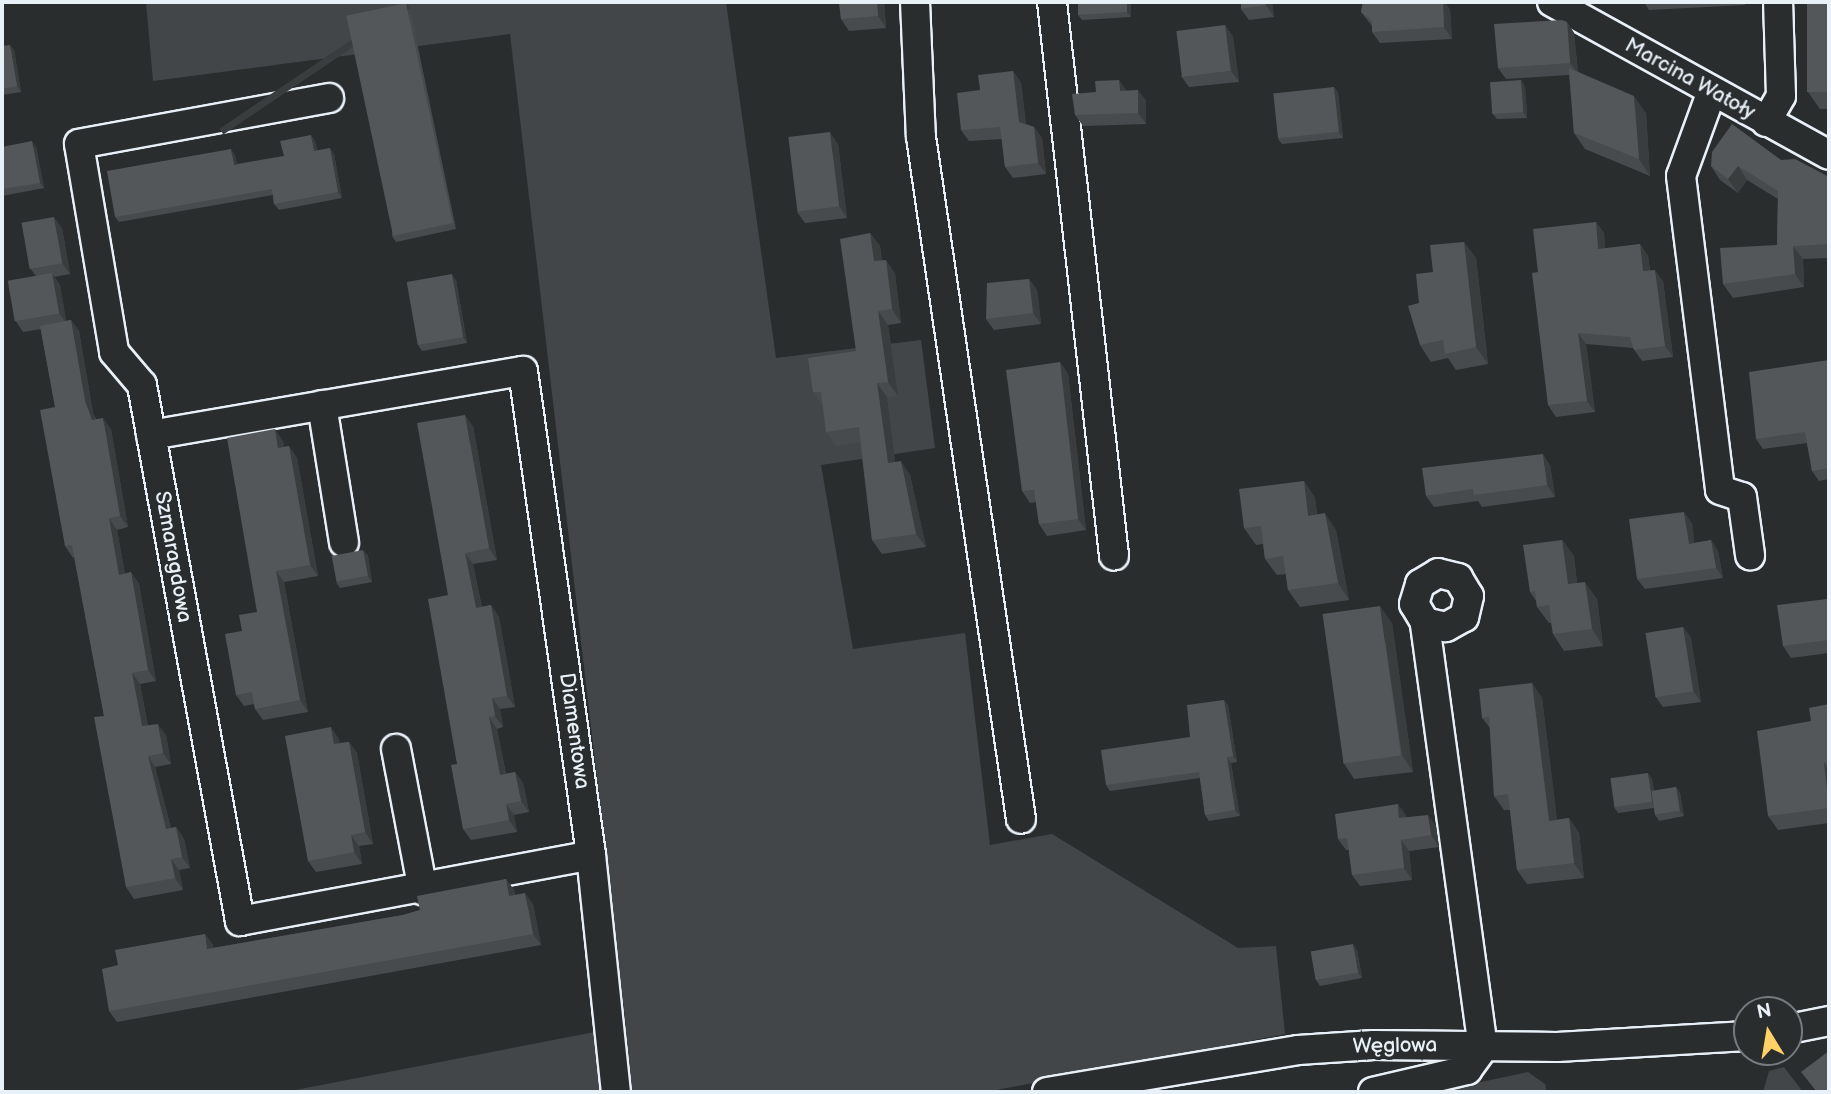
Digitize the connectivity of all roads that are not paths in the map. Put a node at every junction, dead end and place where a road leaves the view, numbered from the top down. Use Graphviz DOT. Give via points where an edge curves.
graph roads {
  1 [pos="915,2"];
  2 [pos="1052,2"];
  3 [pos="1552,2"];
  4 [pos="1778,2"];
  5 [pos="1712,91"];
  6 [pos="329,98"];
  7 [pos="1766,122"];
  8 [pos="1829,155"];
  9 [pos="322,405"];
  10 [pos="151,435"];
  11 [pos="344,542"];
  12 [pos="1751,555"];
  13 [pos="1114,556"];
  14 [pos="1425,622"];
  15 [pos="396,749"];
  16 [pos="1021,819"];
  17 [pos="591,855"];
  18 [pos="423,890"];
  19 [pos="1829,1021"];
  20 [pos="1803,1026"];
  21 [pos="1733,1037"];
  22 [pos="1483,1048"];
  23 [pos="616,1092"];
  24 [pos="1047,1092"];
  25 [pos="1373,1092"];
  1 -- 16 [label="street" via="921,137"];
  2 -- 13 [label="street"];
  3 -- 5 [label="street, Marcina Watoły"];
  4 -- 7 [label="street" via="1781,96"];
  5 -- 7 [label="street, Marcina Watoły"];
  5 -- 12 [label="street" via="1681,176 1720,489 1742,497"];
  6 -- 10 [label="street, Szmaragdowa" via="79,144 114,352 142,385"];
  7 -- 8 [label="street, Marcina Watoły"];
  9 -- 10 [label="street"];
  9 -- 11 [label="street"];
  9 -- 17 [label="street, Diamentowa" via="523,370"];
  10 -- 18 [label="street, Szmaragdowa" via="240,921"];
  14 -- 22 [label="street"];
  15 -- 18 [label="street"];
  17 -- 18 [label="street"];
  17 -- 23 [label="street, Diamentowa"];
  19 -- 20 [label="street"];
  21 -- 22 [label="street, Węglowa"];
  22 -- 24 [label="street, Węglowa" via="1374,1045 1298,1050"];
  22 -- 25 [label="street" via="1467,1070"];
}
